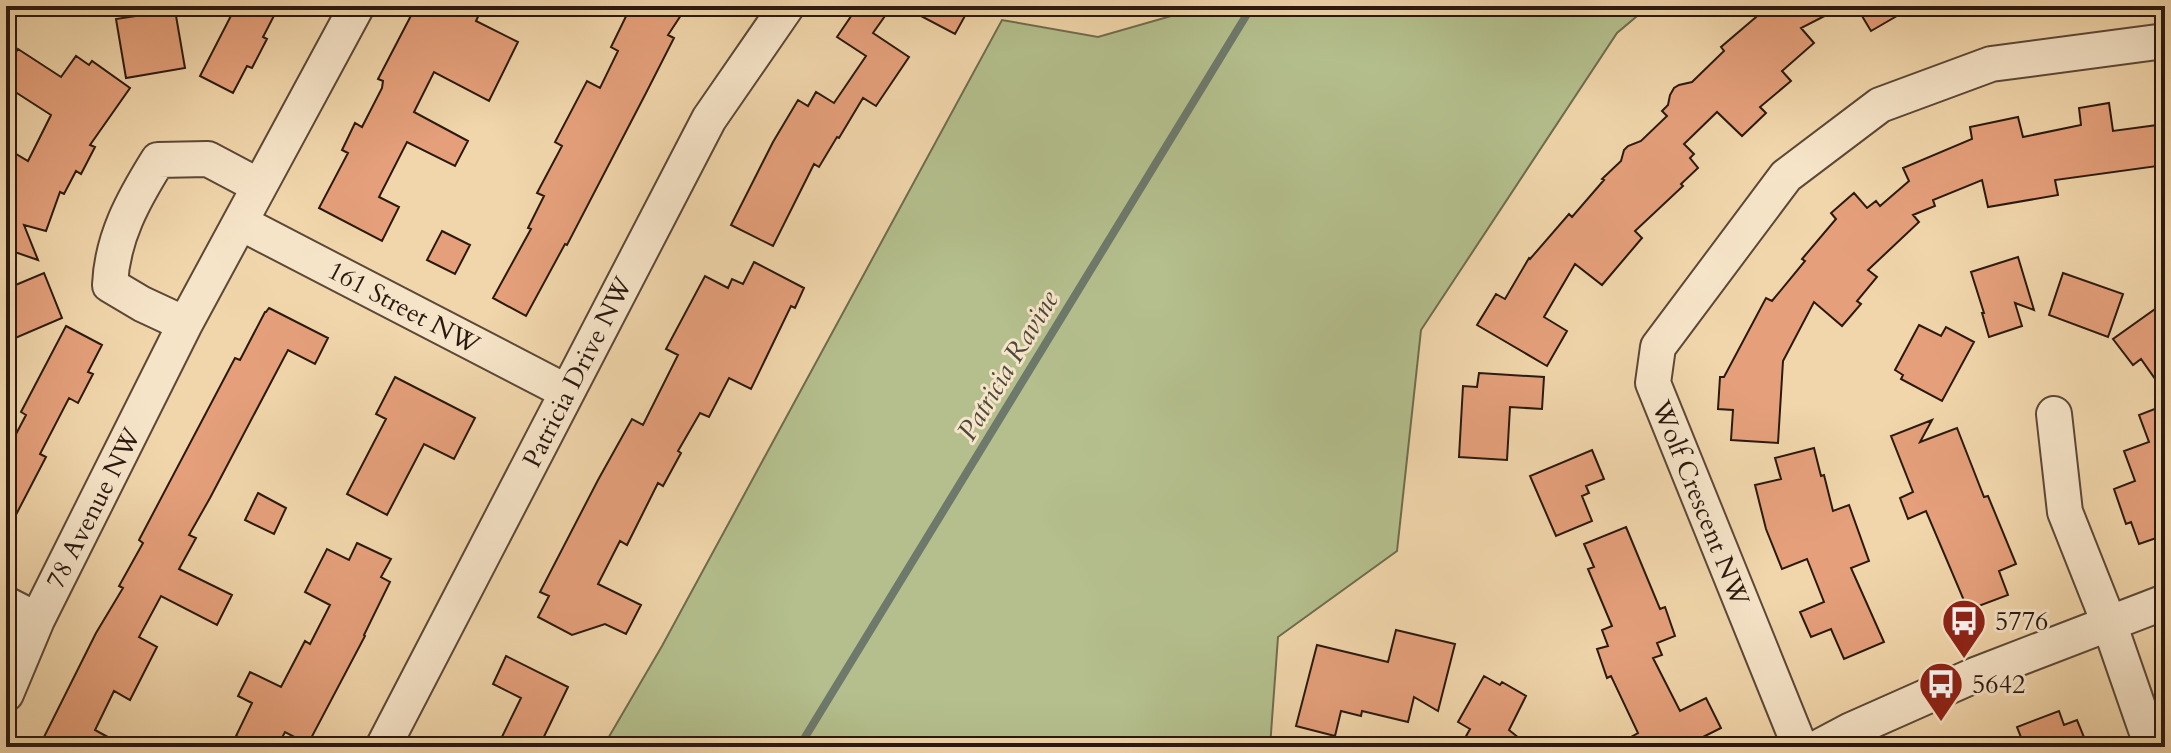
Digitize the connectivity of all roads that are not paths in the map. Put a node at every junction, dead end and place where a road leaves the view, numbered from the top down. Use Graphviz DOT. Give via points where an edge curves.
graph roads {
  1 [pos="357,6"];
  2 [pos="787,6"];
  3 [pos="2165,41"];
  4 [pos="259,186"];
  5 [pos="241,223"];
  6 [pos="185,324"];
  7 [pos="567,392"];
  8 [pos="2054,414"];
  9 [pos="2165,602"];
  10 [pos="6,604"];
  11 [pos="37,620"];
  12 [pos="2109,623"];
  13 [pos="6,694"];
  14 [pos="383,747"];
  15 [pos="1800,747"];
  16 [pos="1819,747"];
  17 [pos="2152,747"];
  1 -- 4 [label="street, 78 Avenue NW"];
  2 -- 7 [label="street, Patricia Drive NW" via="709,119"];
  3 -- 15 [label="street, Wolf Crescent NW" via="1991,64 1880,105 1786,176 1658,347 1653,383"];
  4 -- 5 [label="street, 78 Avenue NW"];
  4 -- 6 [label="street" via="208,159 158,160 131,203 111,262 110,285"];
  5 -- 6 [label="street, 78 Avenue NW"];
  5 -- 7 [label="street, 161 Street NW"];
  6 -- 11 [label="street, 78 Avenue NW"];
  7 -- 14 [label="street, Patricia Drive NW"];
  8 -- 12 [label="street" via="2065,512"];
  9 -- 12 [label="street"];
  10 -- 11 [label="street"];
  11 -- 13 [label="street, 78 Avenue NW"];
  12 -- 16 [label="street" via="1975,675"];
  12 -- 17 [label="street"];
}
